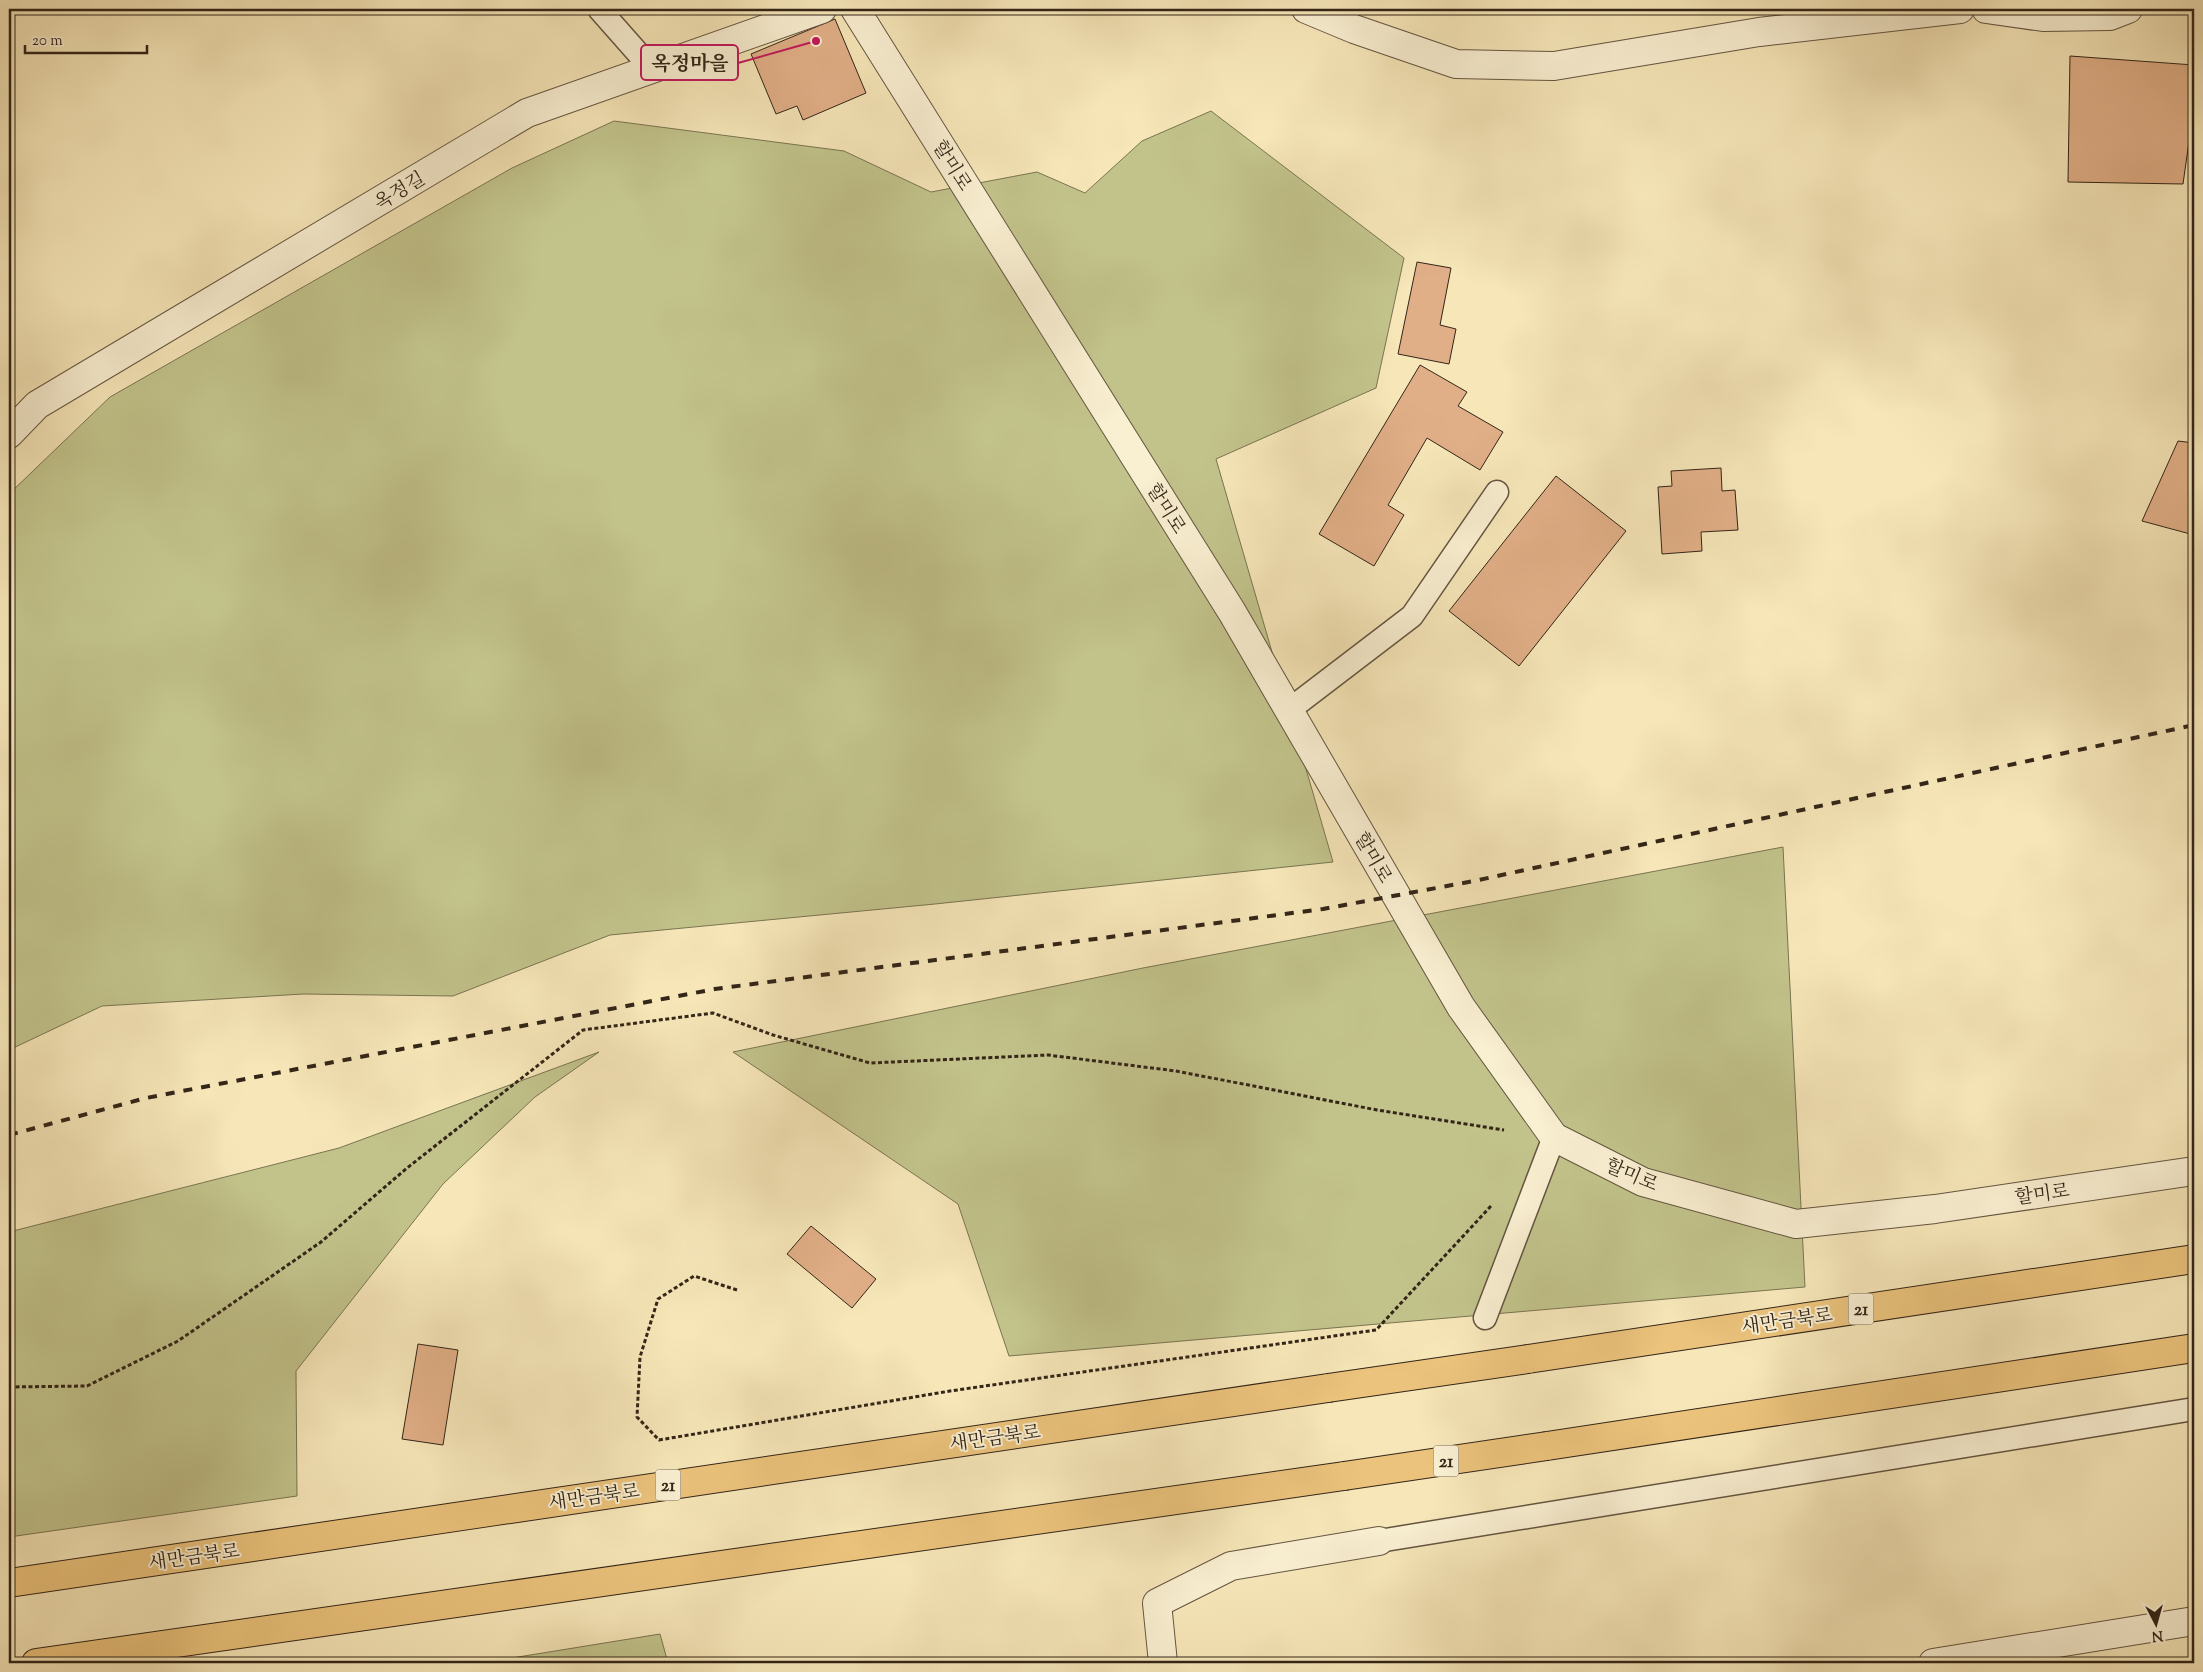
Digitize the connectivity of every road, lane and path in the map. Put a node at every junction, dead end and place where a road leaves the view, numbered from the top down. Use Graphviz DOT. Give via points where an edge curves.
graph roads {
  1 [pos="599,9"];
  2 [pos="822,9"];
  3 [pos="856,9"];
  4 [pos="1306,9"];
  5 [pos="1960,9"];
  6 [pos="1986,9"];
  7 [pos="2128,9"];
  8 [pos="652,69"];
  9 [pos="9,434"];
  10 [pos="1497,492"];
  11 [pos="1289,710"];
  12 [pos="1554,1137"];
  13 [pos="2194,1171"];
  14 [pos="1495,1202"];
  15 [pos="2194,1259"];
  16 [pos="737,1290"];
  17 [pos="1485,1318"];
  18 [pos="2194,1348"];
  19 [pos="9,1387"];
  20 [pos="2194,1409"];
  21 [pos="1379,1541"];
  22 [pos="9,1583"];
  23 [pos="2194,1621"];
  24 [pos="36,1663"];
  25 [pos="1163,1663"];
  26 [pos="1933,1663"];
  1 -- 8 [label="lane"];
  2 -- 8 [label="street, 옥정길"];
  3 -- 11 [label="street, 할미로" via="1227,603"];
  4 -- 5 [label="street" via="1456,64 1554,66 1759,32"];
  6 -- 7 [label="street" via="2043,17 2110,16"];
  8 -- 9 [label="street, 옥정길" via="528,113 36,405"];
  10 -- 11 [label="lane" via="1412,616"];
  11 -- 12 [label="street, 할미로" via="1461,1007"];
  12 -- 13 [label="street, 할미로" via="1642,1182 1796,1224 1935,1209"];
  12 -- 17 [label="lane"];
  12 -- 19 [label="path" via="1377,1110 1176,1071 1048,1055 870,1063 773,1035 713,1013 583,1030 407,1168 321,1242 178,1341 87,1386"];
  14 -- 16 [label="path" via="1376,1330 950,1392 659,1440 637,1417 640,1357 658,1299 694,1276"];
  15 -- 22 [label="highway, 새만금북로 / 21, bridge"];
  18 -- 24 [label="highway, 21, bridge" via="1344,1476"];
  20 -- 21 [label="lane"];
  21 -- 25 [label="street" via="1231,1566 1157,1603"];
  23 -- 26 [label="street"];
}
